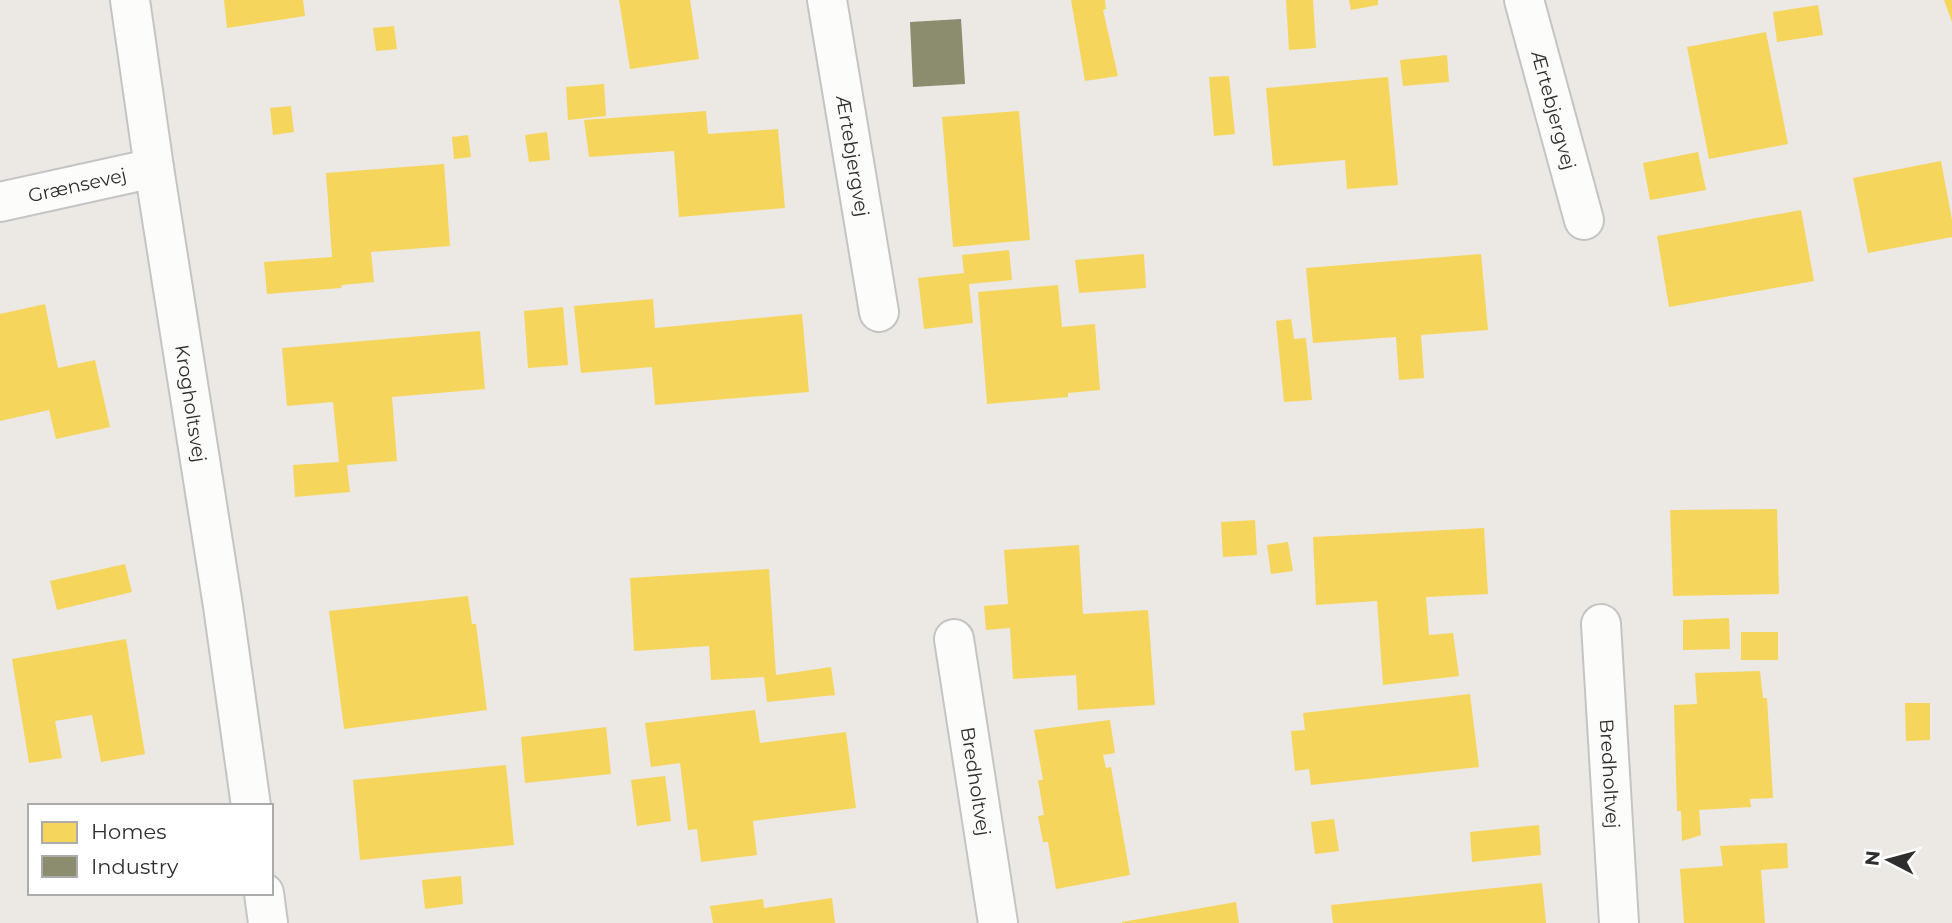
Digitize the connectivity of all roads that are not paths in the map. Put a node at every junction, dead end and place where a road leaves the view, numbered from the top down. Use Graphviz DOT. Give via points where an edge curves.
graph roads {
  1 [pos="130,0"];
  2 [pos="827,0"];
  3 [pos="1524,0"];
  4 [pos="154,167"];
  5 [pos="0,202"];
  6 [pos="1584,220"];
  7 [pos="879,312"];
  8 [pos="1601,624"];
  9 [pos="954,639"];
  10 [pos="251,804"];
  11 [pos="264,895"];
  12 [pos="268,923"];
  13 [pos="998,923"];
  14 [pos="1619,923"];
  1 -- 4 [label="street, Krogholtsvej"];
  2 -- 7 [label="street, Ærtebjergvej"];
  3 -- 6 [label="street, Ærtebjergvej"];
  4 -- 5 [label="street, Grænsevej"];
  4 -- 10 [label="street, Krogholtsvej"];
  8 -- 14 [label="street, Bredholtvej"];
  9 -- 13 [label="street, Bredholtvej"];
  11 -- 12 [label="street"];
}
